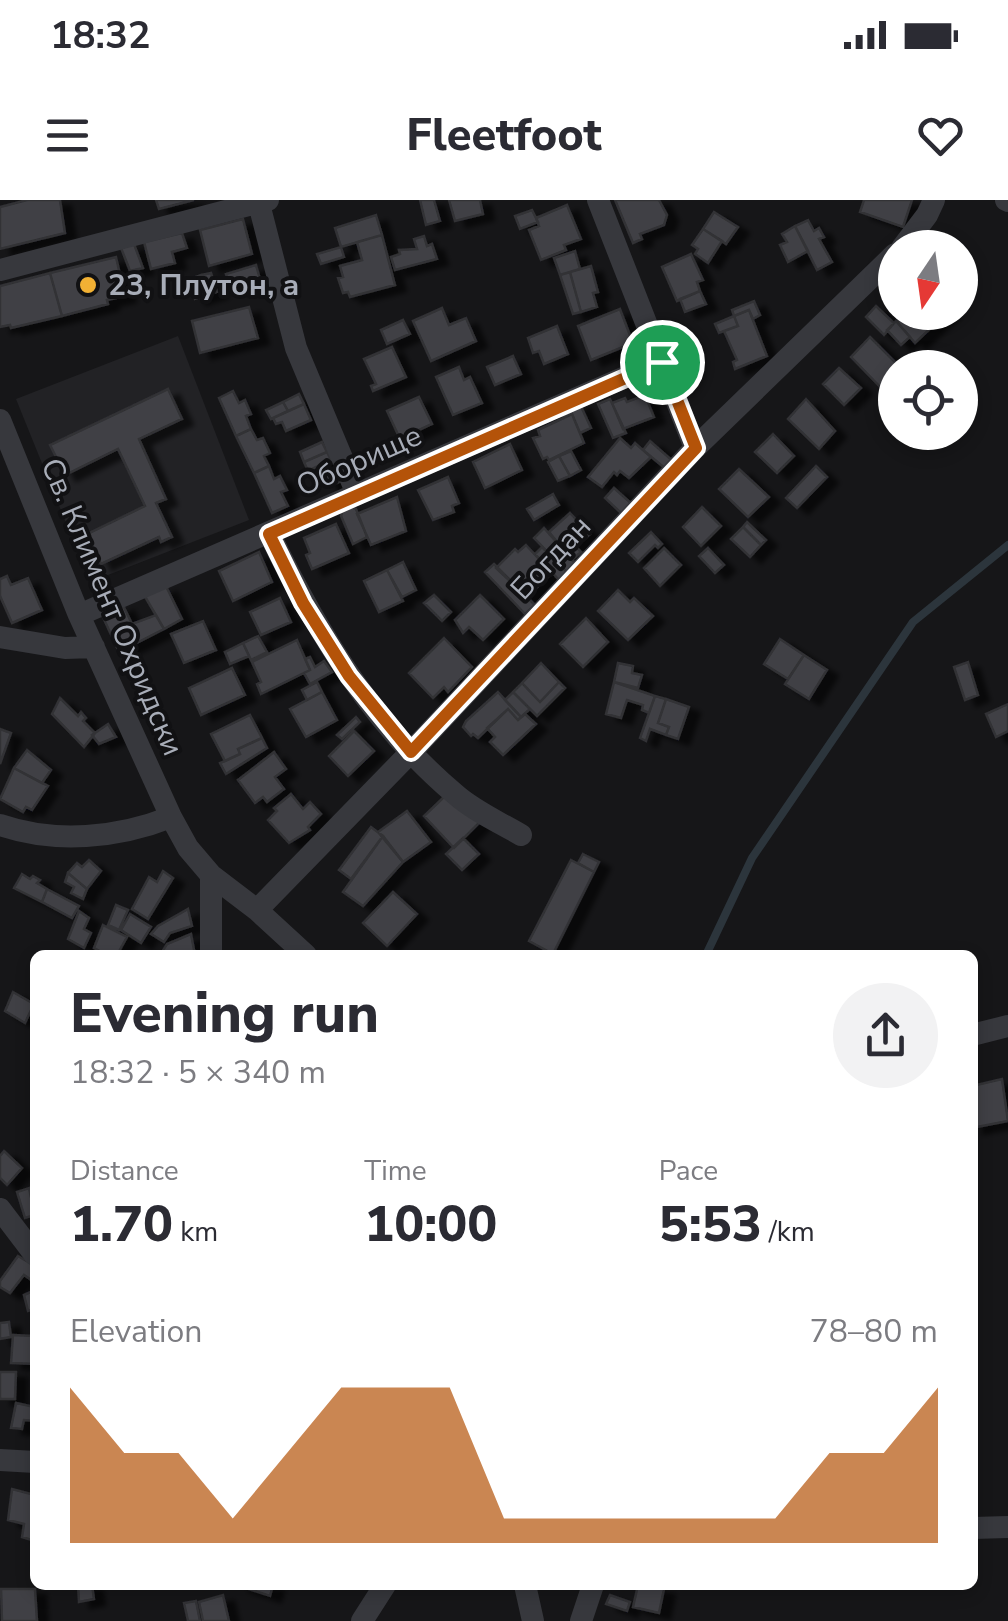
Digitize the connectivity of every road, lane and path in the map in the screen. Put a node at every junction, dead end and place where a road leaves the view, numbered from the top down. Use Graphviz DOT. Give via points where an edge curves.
graph roads {
  1 [pos="598,200"];
  2 [pos="934,200"];
  3 [pos="262,201"];
  4 [pos="916,230"];
  5 [pos="0,270"];
  6 [pos="878,271"];
  7 [pos="662,362"];
  8 [pos="0,420"];
  9 [pos="696,448"];
  10 [pos="357,494"];
  11 [pos="269,534"];
  12 [pos="79,616"];
  13 [pos="0,637"];
  14 [pos="94,647"];
  15 [pos="411,752"];
  16 [pos="171,817"];
  17 [pos="0,825"];
  18 [pos="520,835"];
  19 [pos="210,875"];
  20 [pos="257,910"];
  21 [pos="210,950"];
  22 [pos="301,950"];
  23 [pos="1008,1026"];
  24 [pos="978,1034"];
  25 [pos="0,1210"];
  26 [pos="30,1249"];
  27 [pos="0,1460"];
  28 [pos="30,1462"];
  29 [pos="1008,1527"];
  30 [pos="978,1528"];
  31 [pos="382,1590"];
  32 [pos="526,1590"];
  33 [pos="591,1590"];
  34 [pos="362,1621"];
  35 [pos="532,1621"];
  36 [pos="581,1621"];
  1 -- 7 [label="street"];
  2 -- 4 [label="street"];
  3 -- 5 [label="street"];
  3 -- 10 [label="street" via="296,348"];
  6 -- 9 [label="street, Богдан"];
  7 -- 9 [label="street"];
  7 -- 10 [label="street, Оборище"];
  8 -- 12 [label="street, Св. Климент Охридски"];
  9 -- 15 [label="street, Богдан"];
  10 -- 11 [label="street, Оборище"];
  11 -- 12 [label="street, Оборище"];
  11 -- 15 [label="street" via="349,676"];
  12 -- 14 [label="street, Св. Климент Охридски"];
  13 -- 14 [label="street"];
  14 -- 16 [label="street, Св. Климент Охридски"];
  15 -- 18 [label="street" via="458,797"];
  15 -- 20 [label="street, Богдан"];
  16 -- 17 [label="street" via="135,832 72,837"];
  16 -- 19 [label="street, Св. Климент Охридски"];
  19 -- 20 [label="street, Св. Климент Охридски"];
  19 -- 21 [label="street"];
  20 -- 22 [label="street, Св. Климент Охридски"];
  23 -- 24 [label="street"];
  25 -- 26 [label="street"];
  27 -- 28 [label="street"];
  29 -- 30 [label="street"];
  31 -- 34 [label="street"];
  32 -- 35 [label="street"];
  33 -- 36 [label="street"];
}
